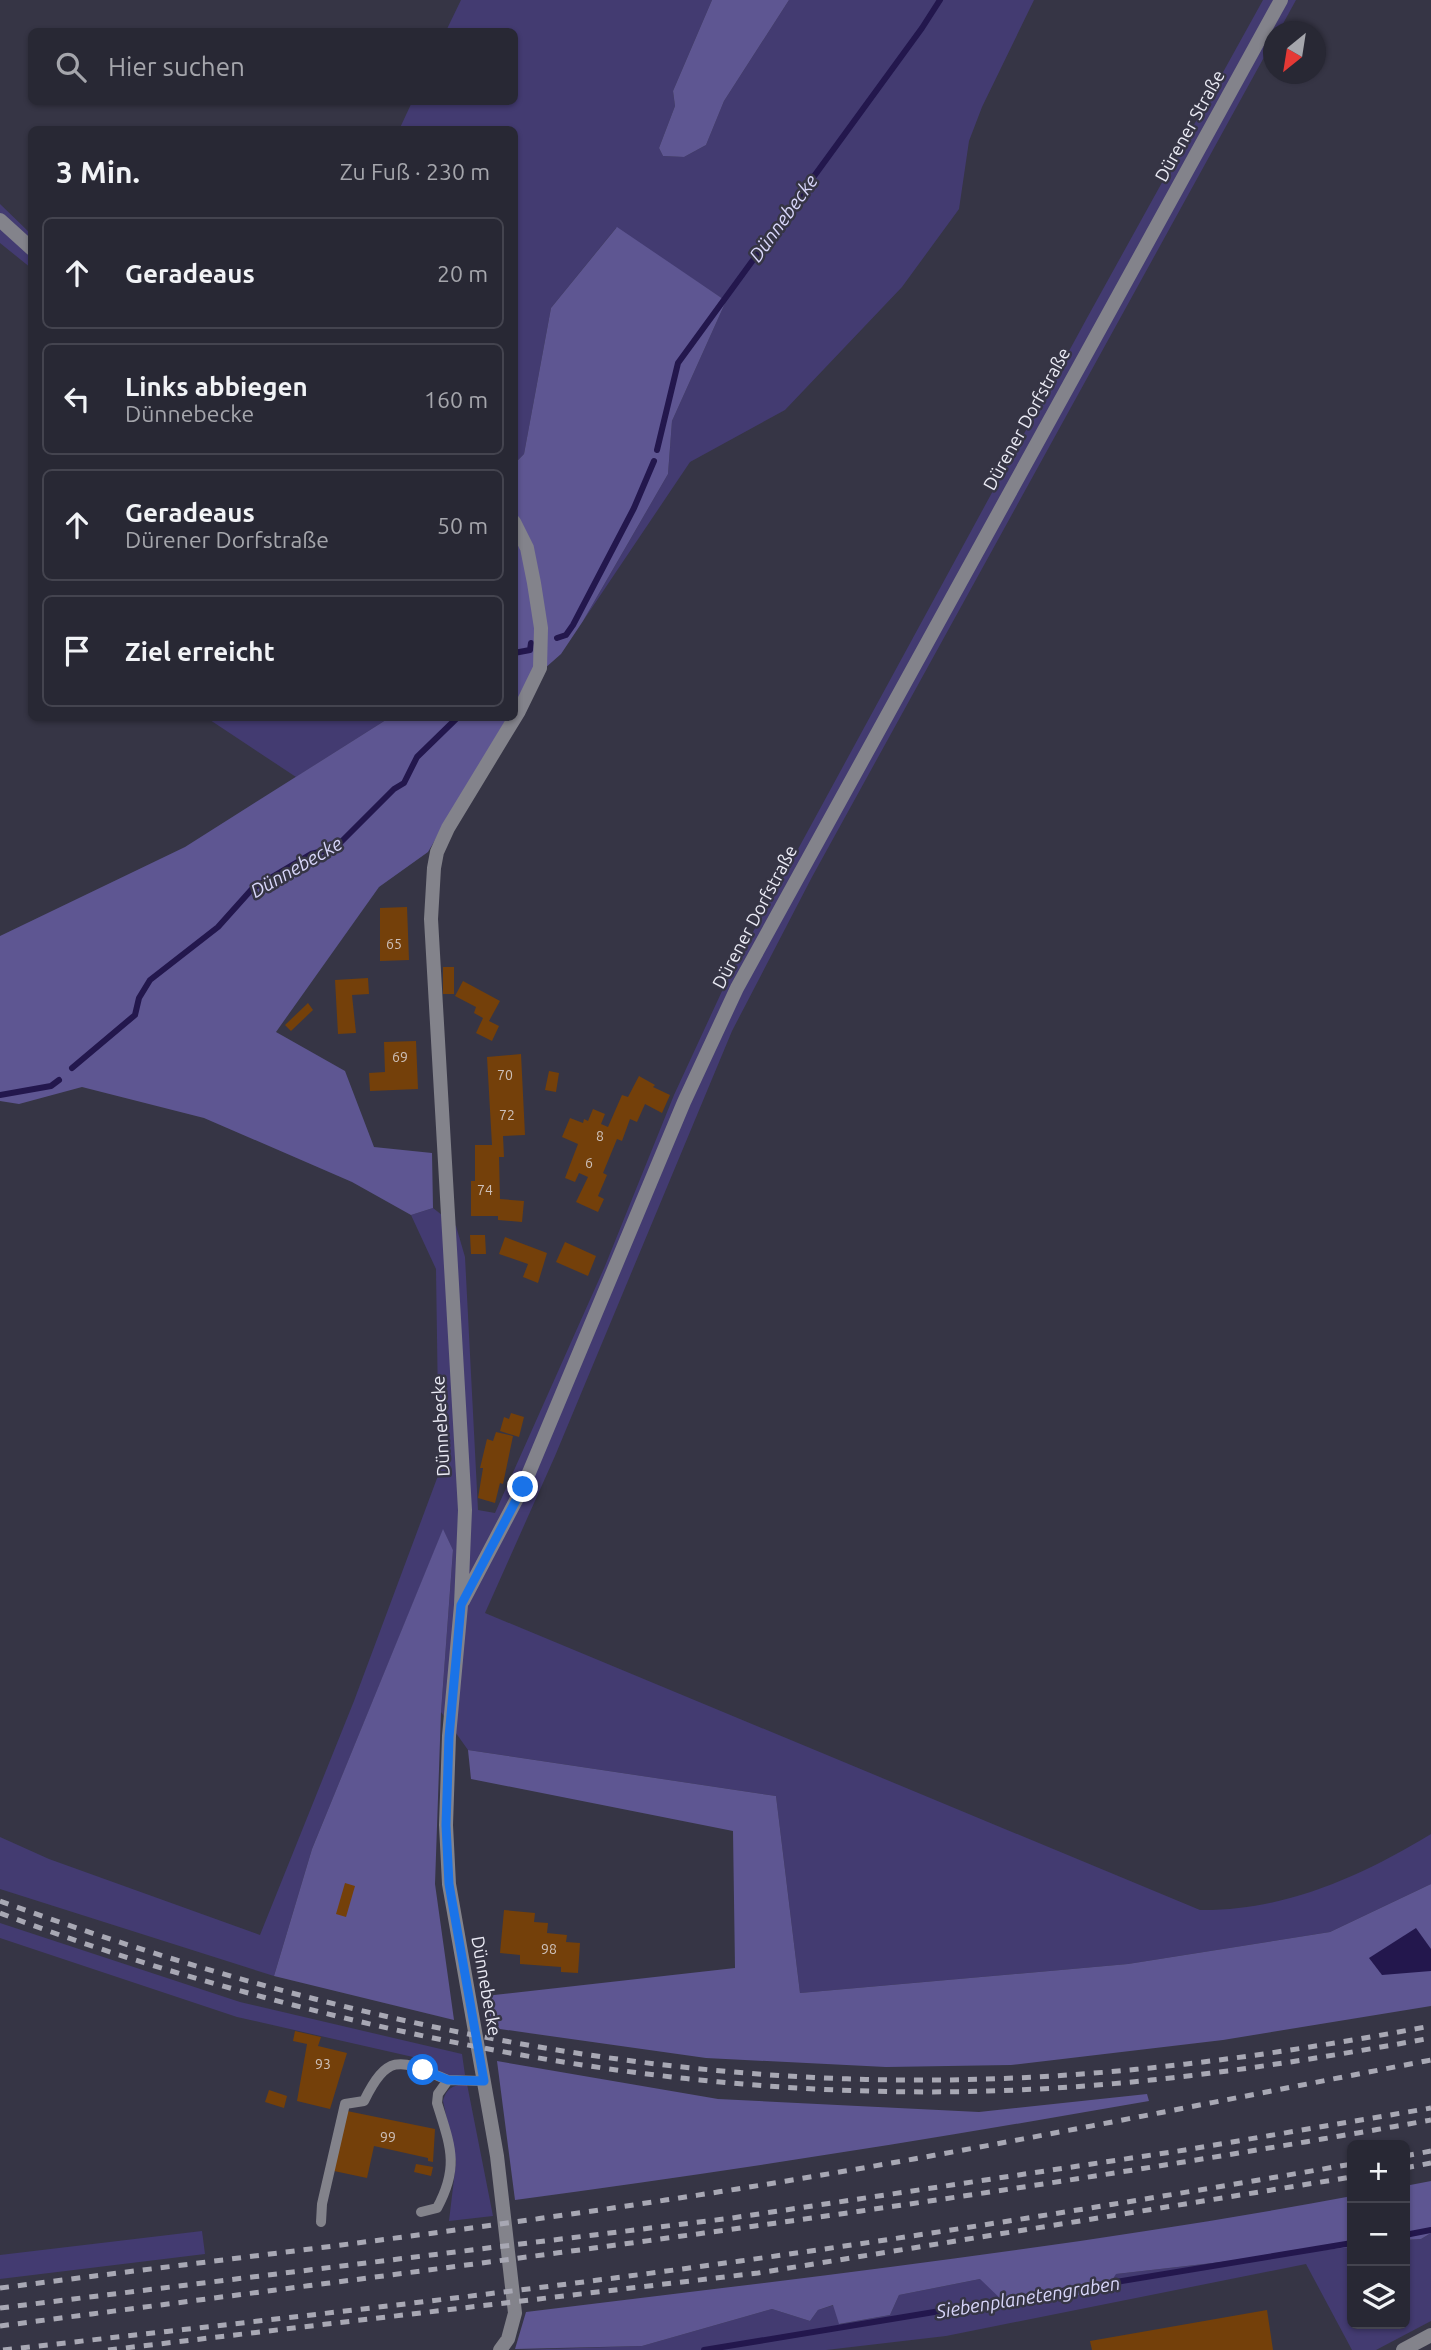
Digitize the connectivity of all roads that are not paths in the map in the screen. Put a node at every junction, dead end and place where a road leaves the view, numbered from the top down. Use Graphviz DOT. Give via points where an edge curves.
graph roads {
  1 [pos="1282,0"];
  2 [pos="0,220"];
  3 [pos="28,244"];
  4 [pos="1131,270"];
  5 [pos="518,530"];
  6 [pos="518,713"];
  7 [pos="513,721"];
  8 [pos="461,1605"];
  9 [pos="448,2080"];
  10 [pos="484,2081"];
  11 [pos="421,2212"];
  12 [pos="321,2222"];
  13 [pos="1431,2335"];
  14 [pos="500,2350"];
  15 [pos="1403,2350"];
  1 -- 4 [label="street, Dürener Straße"];
  2 -- 3 [label="street"];
  4 -- 8 [label="street, Dürener Dorfstraße" via="737,988 684,1102 523,1487"];
  5 -- 6 [label="street, Dünnebecke" via="527,548 541,628 540,668"];
  7 -- 8 [label="street, Dünnebecke" via="437,852 431,906 466,1510"];
  8 -- 10 [label="street, Dünnebecke" via="446,1825 449,1884"];
  9 -- 10 [label="lane"];
  9 -- 11 [label="lane" via="437,2103 452,2158 448,2181 437,2208"];
  9 -- 12 [label="lane" via="404,2064 390,2065 376,2077 364,2101 345,2105"];
  10 -- 14 [label="street, Dünnebecke" via="515,2313"];
  13 -- 15 [label="street"];
}
